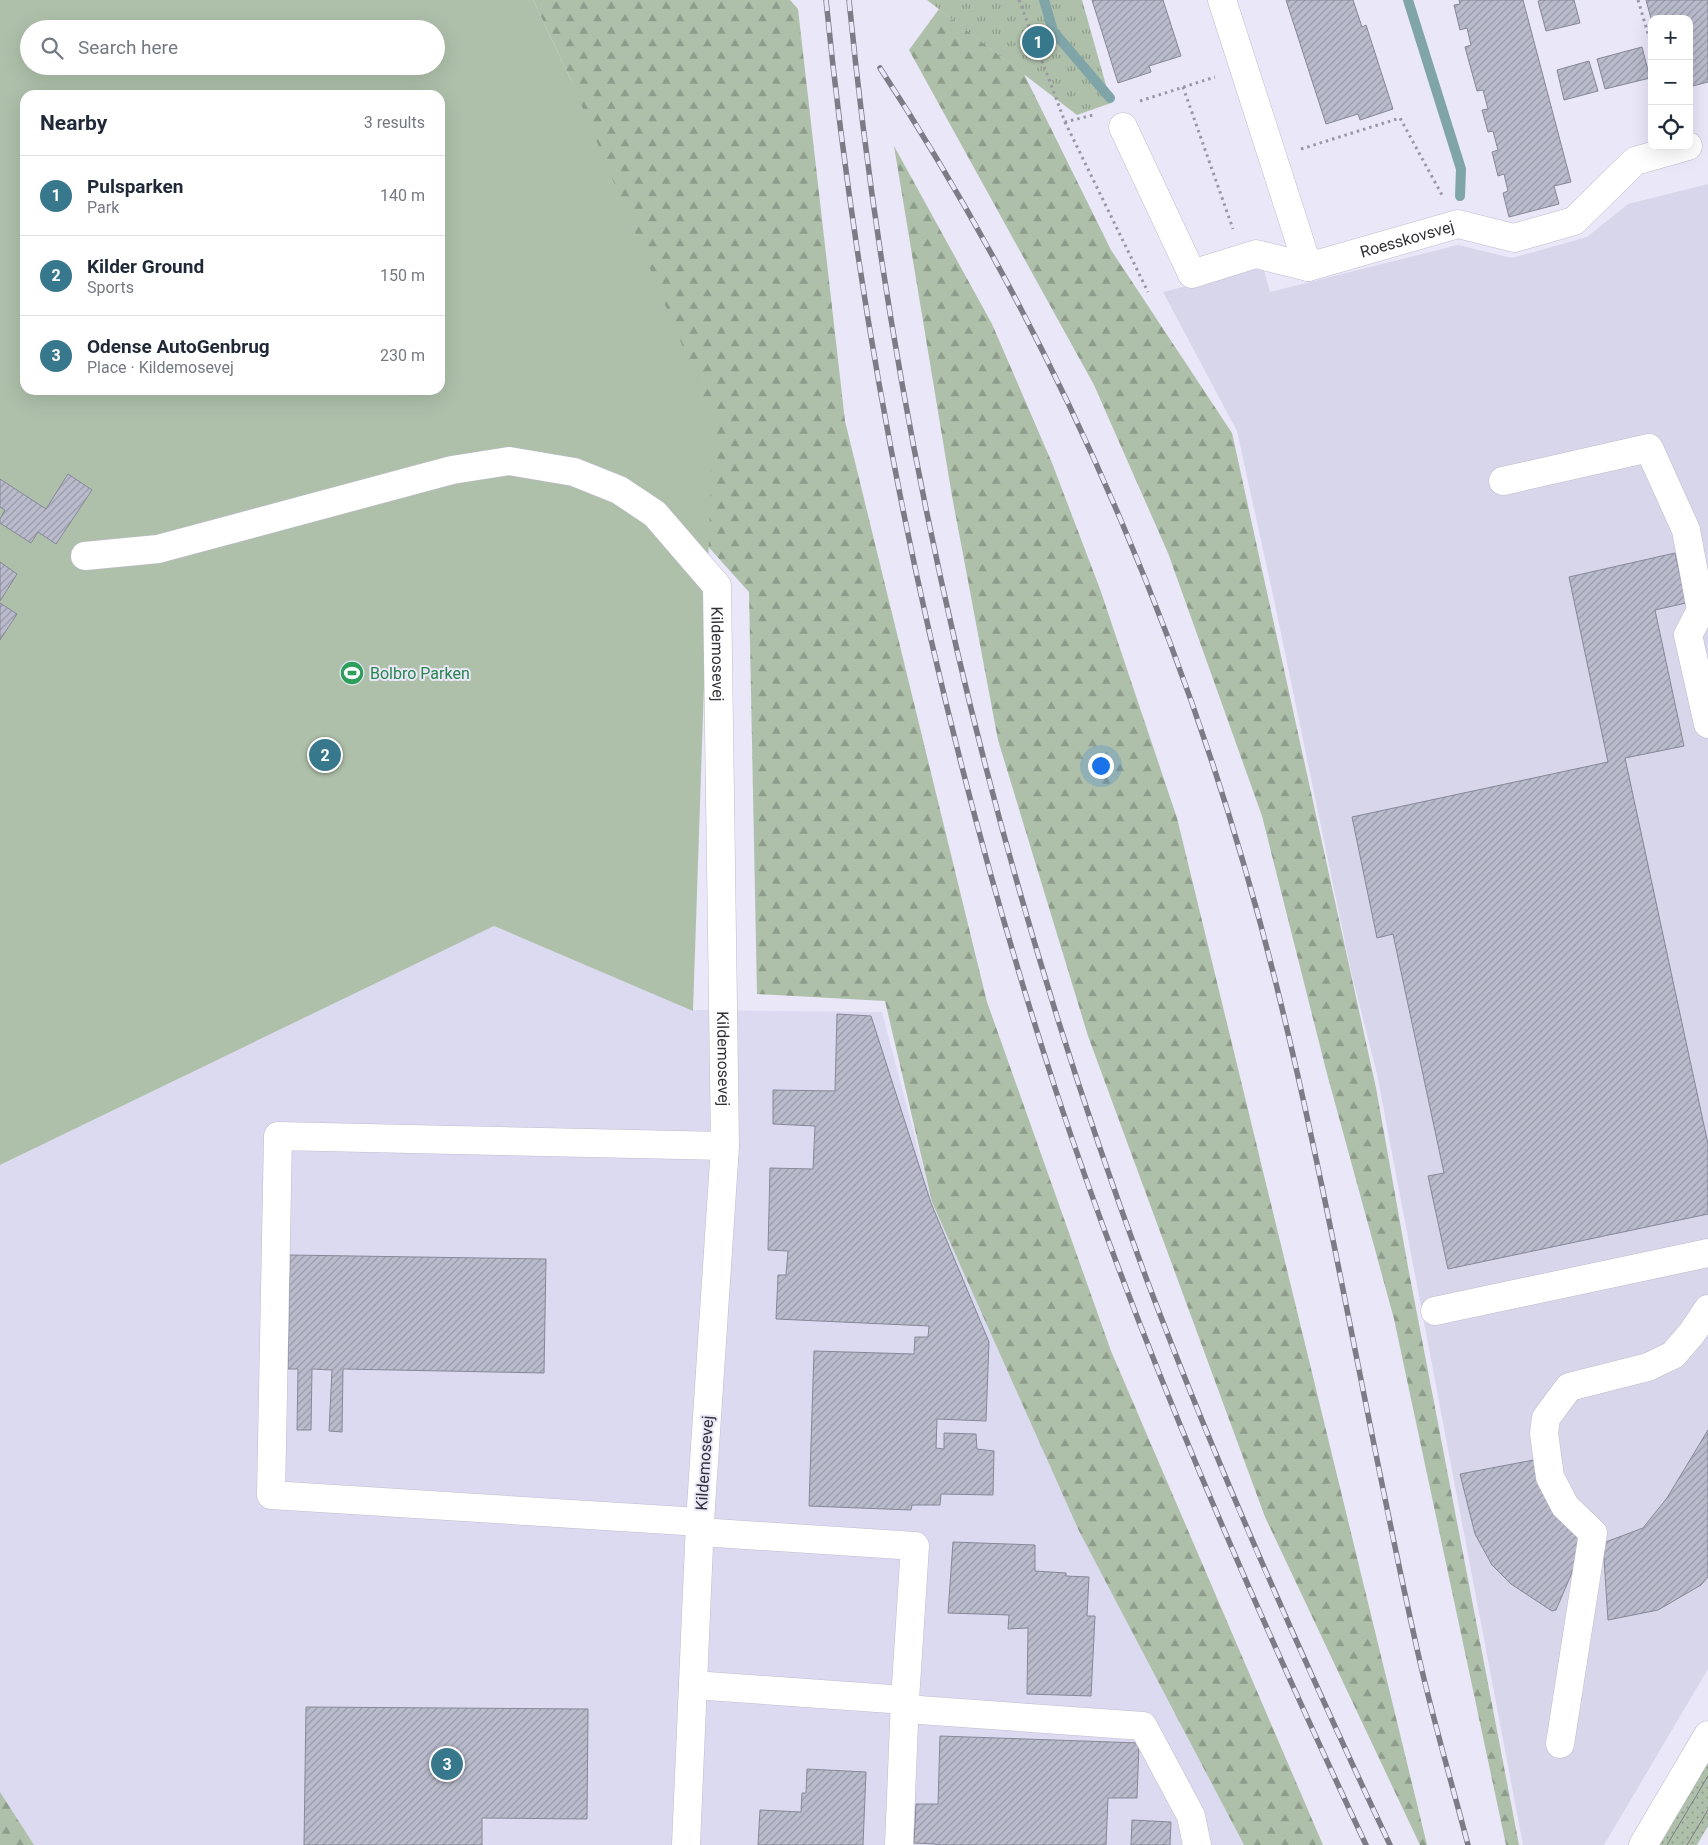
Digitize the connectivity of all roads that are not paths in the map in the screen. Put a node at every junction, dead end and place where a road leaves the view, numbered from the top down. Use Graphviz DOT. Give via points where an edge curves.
graph roads {
  1 [pos="1222,0"];
  2 [pos="1123,127"];
  3 [pos="1708,141"];
  4 [pos="1693,145"];
  5 [pos="1675,150"];
  6 [pos="1308,267"];
  7 [pos="1503,481"];
  8 [pos="85,556"];
  9 [pos="1708,724"];
  10 [pos="725,1146"];
  11 [pos="1708,1253"];
  12 [pos="1708,1308"];
  13 [pos="1435,1311"];
  14 [pos="700,1527"];
  15 [pos="693,1686"];
  16 [pos="905,1704"];
  17 [pos="1708,1735"];
  18 [pos="1560,1744"];
  19 [pos="686,1845"];
  20 [pos="899,1845"];
  21 [pos="1197,1845"];
  22 [pos="1643,1845"];
  1 -- 6 [label="street"];
  2 -- 6 [label="street" via="1192,274 1256,254"];
  3 -- 4 [label="street, Roesskovsvej"];
  5 -- 6 [label="street, Roesskovsvej" via="1635,161 1574,221 1514,238 1458,224"];
  7 -- 9 [label="street" via="1649,448 1686,530 1702,610 1688,636"];
  8 -- 10 [label="street, Kildemosevej" via="158,549 452,470 509,460 574,472 619,490 656,514 717,586"];
  10 -- 14 [label="street, Kildemosevej"];
  10 -- 14 [label="street" via="278,1136 271,1495"];
  11 -- 13 [label="street"];
  12 -- 18 [label="street" via="1673,1355 1648,1367 1569,1388 1546,1418 1544,1432 1550,1477 1566,1506 1593,1533"];
  14 -- 15 [label="street, Kildemosevej"];
  14 -- 16 [label="street, Kildemosevej" via="915,1546"];
  15 -- 16 [label="street"];
  15 -- 19 [label="street, Kildemosevej"];
  16 -- 20 [label="street, Kildemosevej"];
  16 -- 21 [label="street" via="1143,1726 1191,1816"];
  17 -- 22 [label="street"];
}
